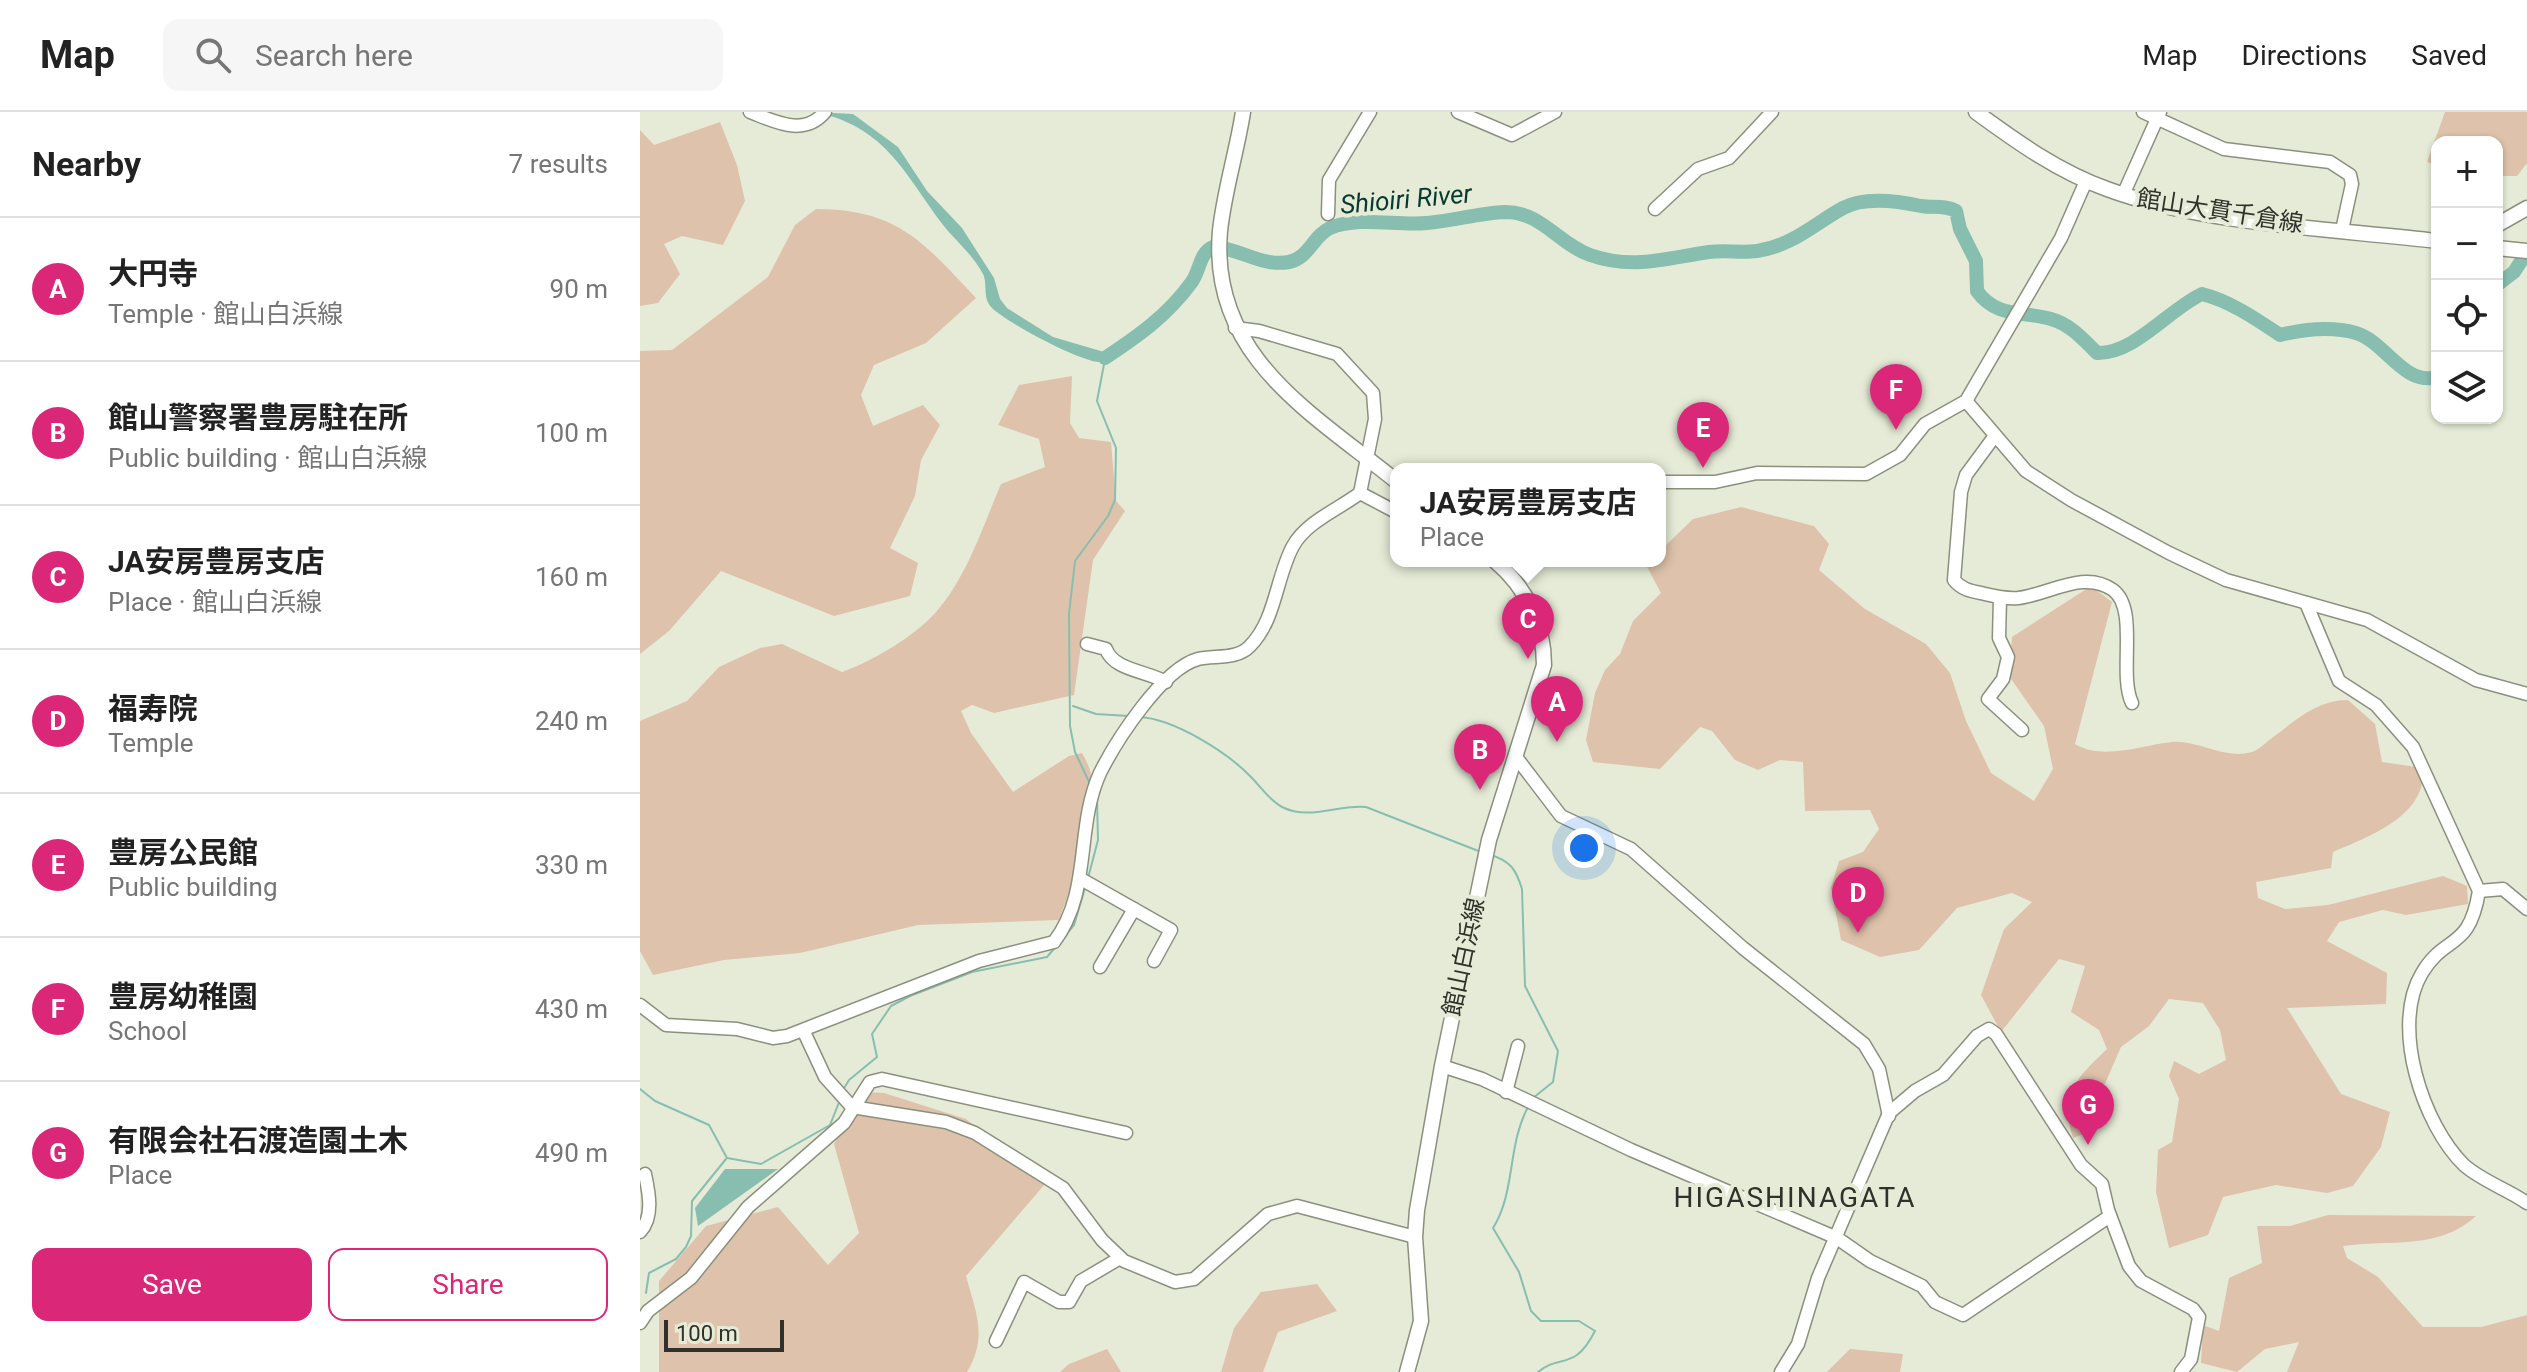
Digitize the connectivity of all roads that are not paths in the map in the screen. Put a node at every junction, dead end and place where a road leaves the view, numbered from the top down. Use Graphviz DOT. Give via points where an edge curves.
graph roads {
  1 [pos="750,112"];
  2 [pos="1243,112"];
  3 [pos="1370,112"];
  4 [pos="1458,112"];
  5 [pos="1555,112"];
  6 [pos="1772,112"];
  7 [pos="1976,112"];
  8 [pos="2143,112"];
  9 [pos="823,114"];
  10 [pos="2159,115"];
  11 [pos="2086,181"];
  12 [pos="2123,195"];
  13 [pos="2527,208"];
  14 [pos="1655,209"];
  15 [pos="1328,214"];
  16 [pos="2503,222"];
  17 [pos="2342,230"];
  18 [pos="2431,240"];
  19 [pos="1235,328"];
  20 [pos="1966,401"];
  21 [pos="1994,437"];
  22 [pos="1367,458"];
  23 [pos="1390,476"];
  24 [pos="1666,482"];
  25 [pos="1360,493"];
  26 [pos="1390,509"];
  27 [pos="1506,567"];
  28 [pos="2000,598"];
  29 [pos="2306,603"];
  30 [pos="1087,644"];
  31 [pos="1166,682"];
  32 [pos="2527,694"];
  33 [pos="2132,703"];
  34 [pos="2022,730"];
  35 [pos="1516,757"];
  36 [pos="1086,881"];
  37 [pos="2479,891"];
  38 [pos="1134,909"];
  39 [pos="2527,909"];
  40 [pos="1154,961"];
  41 [pos="1100,967"];
  42 [pos="640,1005"];
  43 [pos="804,1032"];
  44 [pos="1518,1046"];
  45 [pos="1442,1066"];
  46 [pos="1506,1092"];
  47 [pos="844,1099"];
  48 [pos="1889,1116"];
  49 [pos="1126,1133"];
  50 [pos="645,1174"];
  51 [pos="2527,1203"];
  52 [pos="2110,1216"];
  53 [pos="640,1232"];
  54 [pos="1415,1237"];
  55 [pos="1837,1238"];
  56 [pos="1120,1258"];
  57 [pos="644,1307"];
  58 [pos="640,1323"];
  59 [pos="996,1341"];
  60 [pos="1407,1372"];
  61 [pos="1781,1372"];
  62 [pos="2181,1372"];
  1 -- 9 [label="street" via="802,127"];
  2 -- 19 [label="main road" via="1220,232 1221,276"];
  3 -- 15 [label="street" via="1329,180"];
  4 -- 5 [label="street" via="1512,135"];
  6 -- 14 [label="street" via="1729,158 1698,169"];
  7 -- 11 [label="main road, 館山大貫千倉線"];
  8 -- 10 [label="street"];
  10 -- 12 [label="street"];
  10 -- 17 [label="street" via="2224,149 2330,162 2342,168 2352,184"];
  11 -- 12 [label="main road, 館山大貫千倉線"];
  11 -- 20 [label="street" via="2061,238"];
  12 -- 17 [label="main road, 館山大貫千倉線" via="2215,214"];
  13 -- 16 [label="main road"];
  17 -- 18 [label="main road, 館山大貫千倉線"];
  19 -- 22 [label="main road" via="1255,362 1278,385"];
  19 -- 22 [label="street" via="1337,354 1373,393 1375,419"];
  20 -- 21 [label="street"];
  20 -- 24 [label="street" via="1940,413 1900,455 1866,474 1757,473 1715,482"];
  21 -- 28 [label="street" via="1966,475 1961,492 1954,580 1966,590"];
  21 -- 29 [label="street" via="2026,471 2106,520 2226,580"];
  22 -- 23 [label="main road"];
  22 -- 25 [label="street"];
  25 -- 26 [label="street"];
  25 -- 31 [label="street" via="1294,543 1252,645 1234,655 1198,659"];
  27 -- 35 [label="main road, 館山白浜線" via="1530,604 1544,651 1541,683"];
  28 -- 33 [label="street" via="2084,582 2116,592 2127,630"];
  28 -- 34 [label="street" via="1999,638 2008,657 2003,679 1988,699"];
  29 -- 32 [label="street" via="2367,620 2476,680"];
  29 -- 37 [label="street" via="2339,681 2376,705 2413,747"];
  30 -- 31 [label="street" via="1106,649 1119,664"];
  31 -- 36 [label="street" via="1142,708 1094,790"];
  35 -- 45 [label="main road, 館山白浜線" via="1489,840"];
  35 -- 48 [label="street" via="1561,816 1631,849 1743,948 1864,1044 1879,1069"];
  36 -- 38 [label="street"];
  36 -- 43 [label="street" via="1070,919 1048,946 979,961 852,1008"];
  37 -- 39 [label="street" via="2503,889"];
  37 -- 51 [label="street" via="2467,931 2419,979 2410,1010 2409,1052 2440,1133 2454,1153 2471,1171"];
  38 -- 40 [label="street" via="1171,930"];
  38 -- 41 [label="street"];
  42 -- 43 [label="street" via="666,1025 737,1029 773,1038"];
  43 -- 47 [label="street" via="825,1077"];
  44 -- 46 [label="street"];
  45 -- 46 [label="street"];
  45 -- 54 [label="main road, 館山白浜線"];
  46 -- 55 [label="street"];
  47 -- 49 [label="street" via="882,1079"];
  47 -- 56 [label="street" via="975,1133 1063,1188"];
  47 -- 57 [label="street" via="844,1123 734,1221 691,1278"];
  48 -- 52 [label="street" via="1915,1091 1943,1075 1989,1029 2081,1165 2102,1184"];
  48 -- 55 [label="street"];
  50 -- 53 [label="street" via="649,1208"];
  52 -- 55 [label="street" via="1963,1315"];
  52 -- 62 [label="street" via="2129,1266 2141,1281 2199,1317 2191,1359"];
  54 -- 56 [label="street" via="1297,1206 1268,1214 1189,1281 1175,1282"];
  54 -- 60 [label="main road, 館山白浜線" via="1421,1321"];
  55 -- 61 [label="street" via="1818,1278 1798,1344"];
  56 -- 59 [label="street" via="1081,1281 1069,1302 1059,1302 1024,1282"];
  57 -- 58 [label="street"];
}
